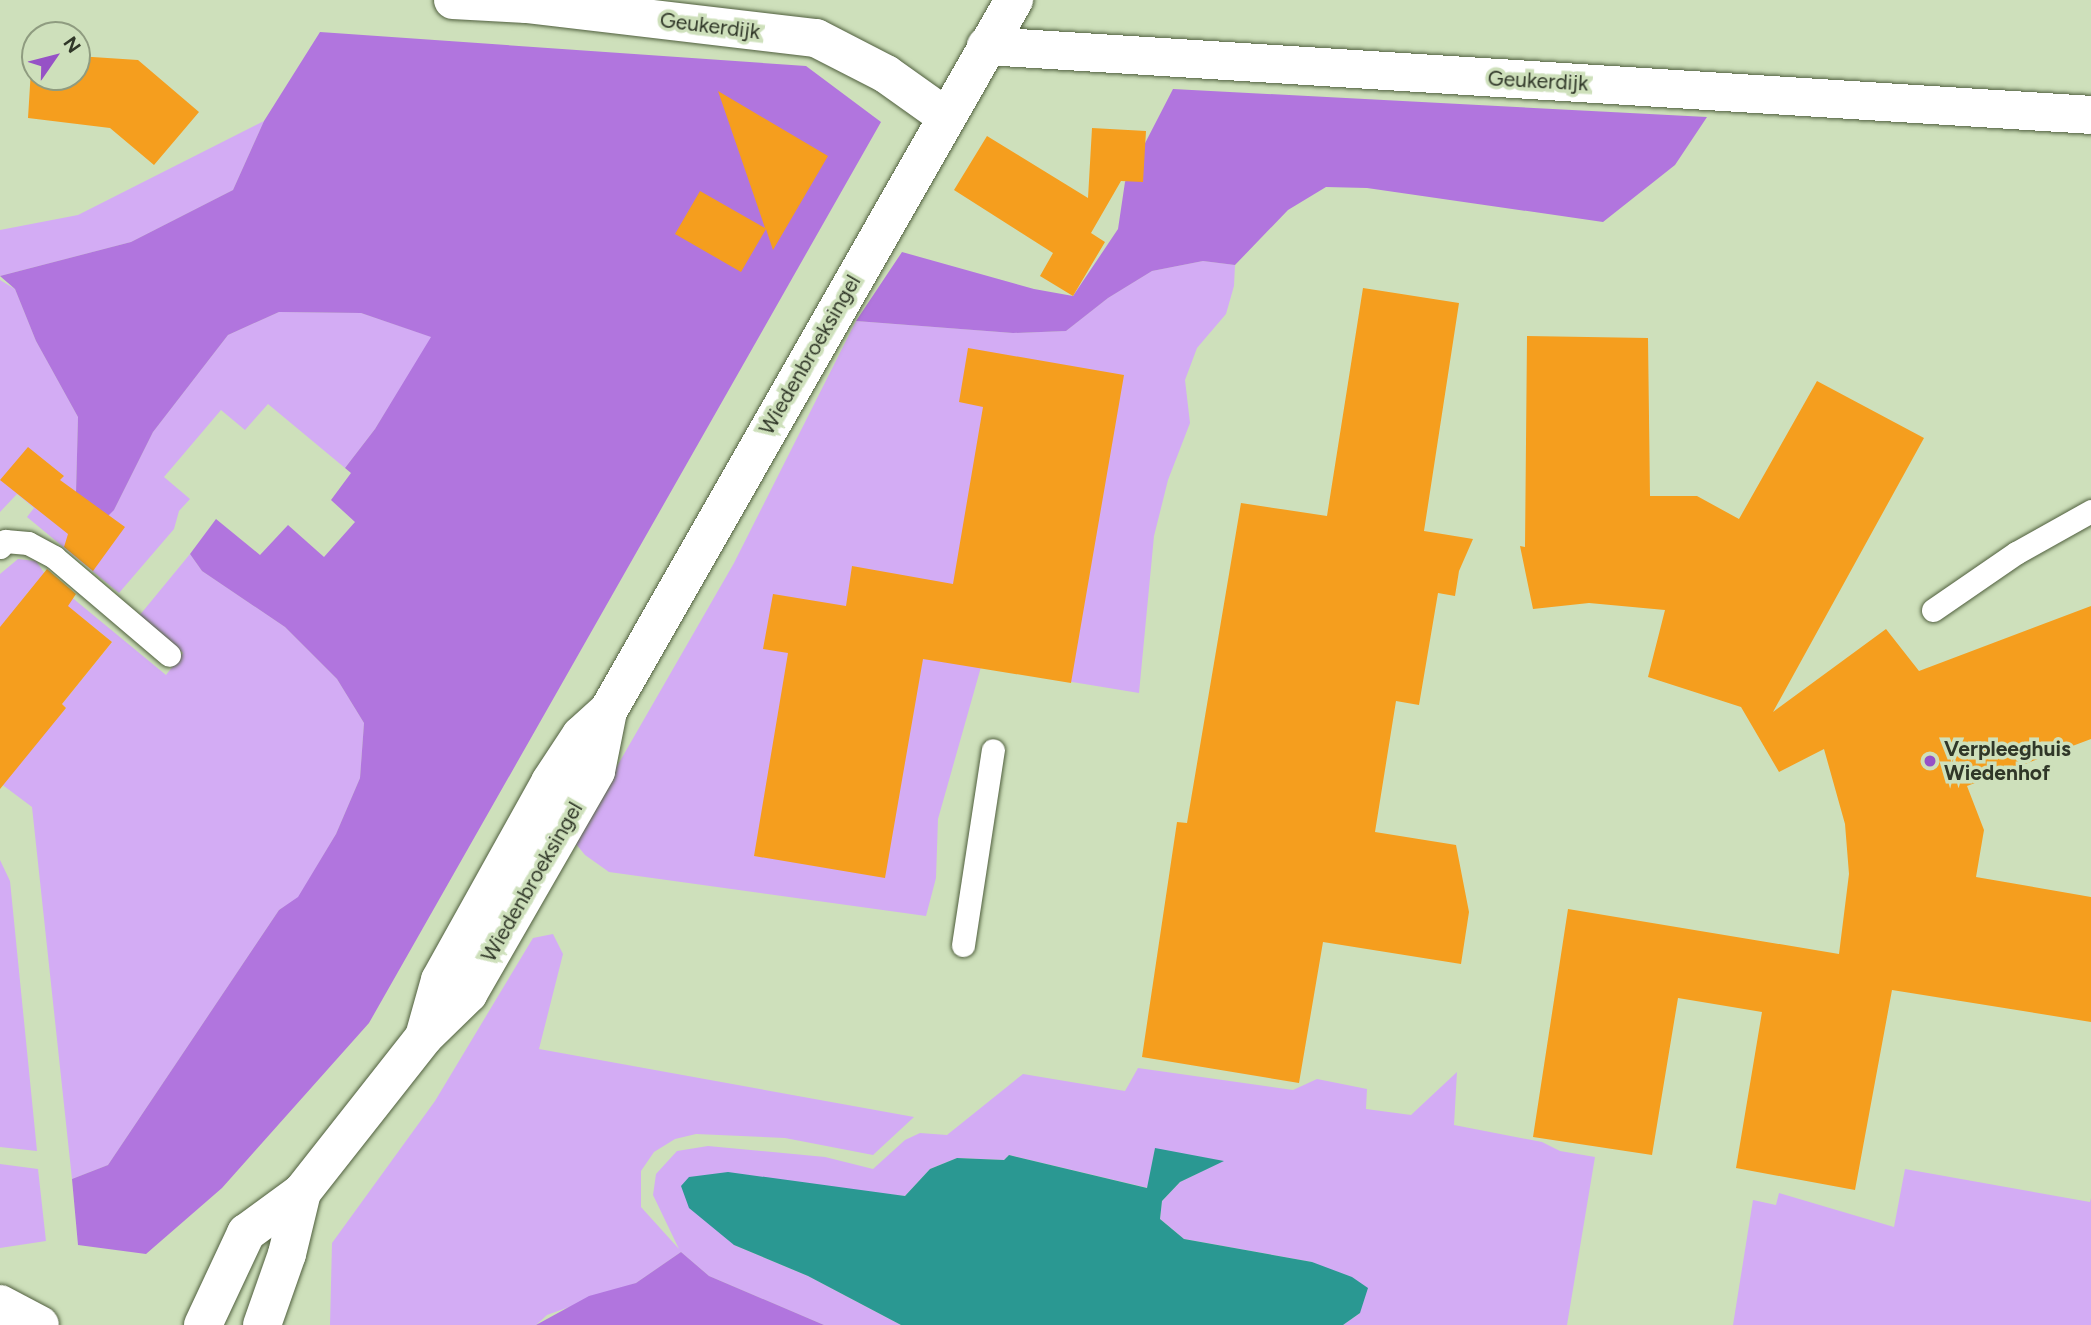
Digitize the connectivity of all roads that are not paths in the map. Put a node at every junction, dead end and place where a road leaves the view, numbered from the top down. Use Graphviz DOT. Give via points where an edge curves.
graph roads {
  1 [pos="453,0"];
  2 [pos="1014,0"];
  3 [pos="525,2"];
  4 [pos="986,46"];
  5 [pos="2091,115"];
  6 [pos="945,116"];
  7 [pos="2091,511"];
  8 [pos="0,547"];
  9 [pos="1933,610"];
  10 [pos="169,655"];
  11 [pos="993,750"];
  12 [pos="963,945"];
  13 [pos="302,1192"];
  14 [pos="0,1304"];
  15 [pos="40,1325"];
  16 [pos="203,1325"];
  17 [pos="262,1325"];
  1 -- 3 [label="street, Geukerdijk"];
  2 -- 4 [label="street, Wiedenbroeksingel"];
  3 -- 6 [label="street, Geukerdijk" via="817,38 886,74"];
  4 -- 5 [label="street, Geukerdijk"];
  4 -- 6 [label="street, Wiedenbroeksingel"];
  6 -- 13 [label="street, Wiedenbroeksingel" via="608,711 581,735 550,782 439,980 424,1037"];
  7 -- 9 [label="lane" via="2016,553"];
  8 -- 10 [label="lane" via="5,541 29,543 54,557"];
  11 -- 12 [label="lane"];
  13 -- 16 [label="street, Wiedenbroeksingel" via="246,1233"];
  13 -- 17 [label="street, Wiedenbroeksingel"];
  14 -- 15 [label="street"];
}
